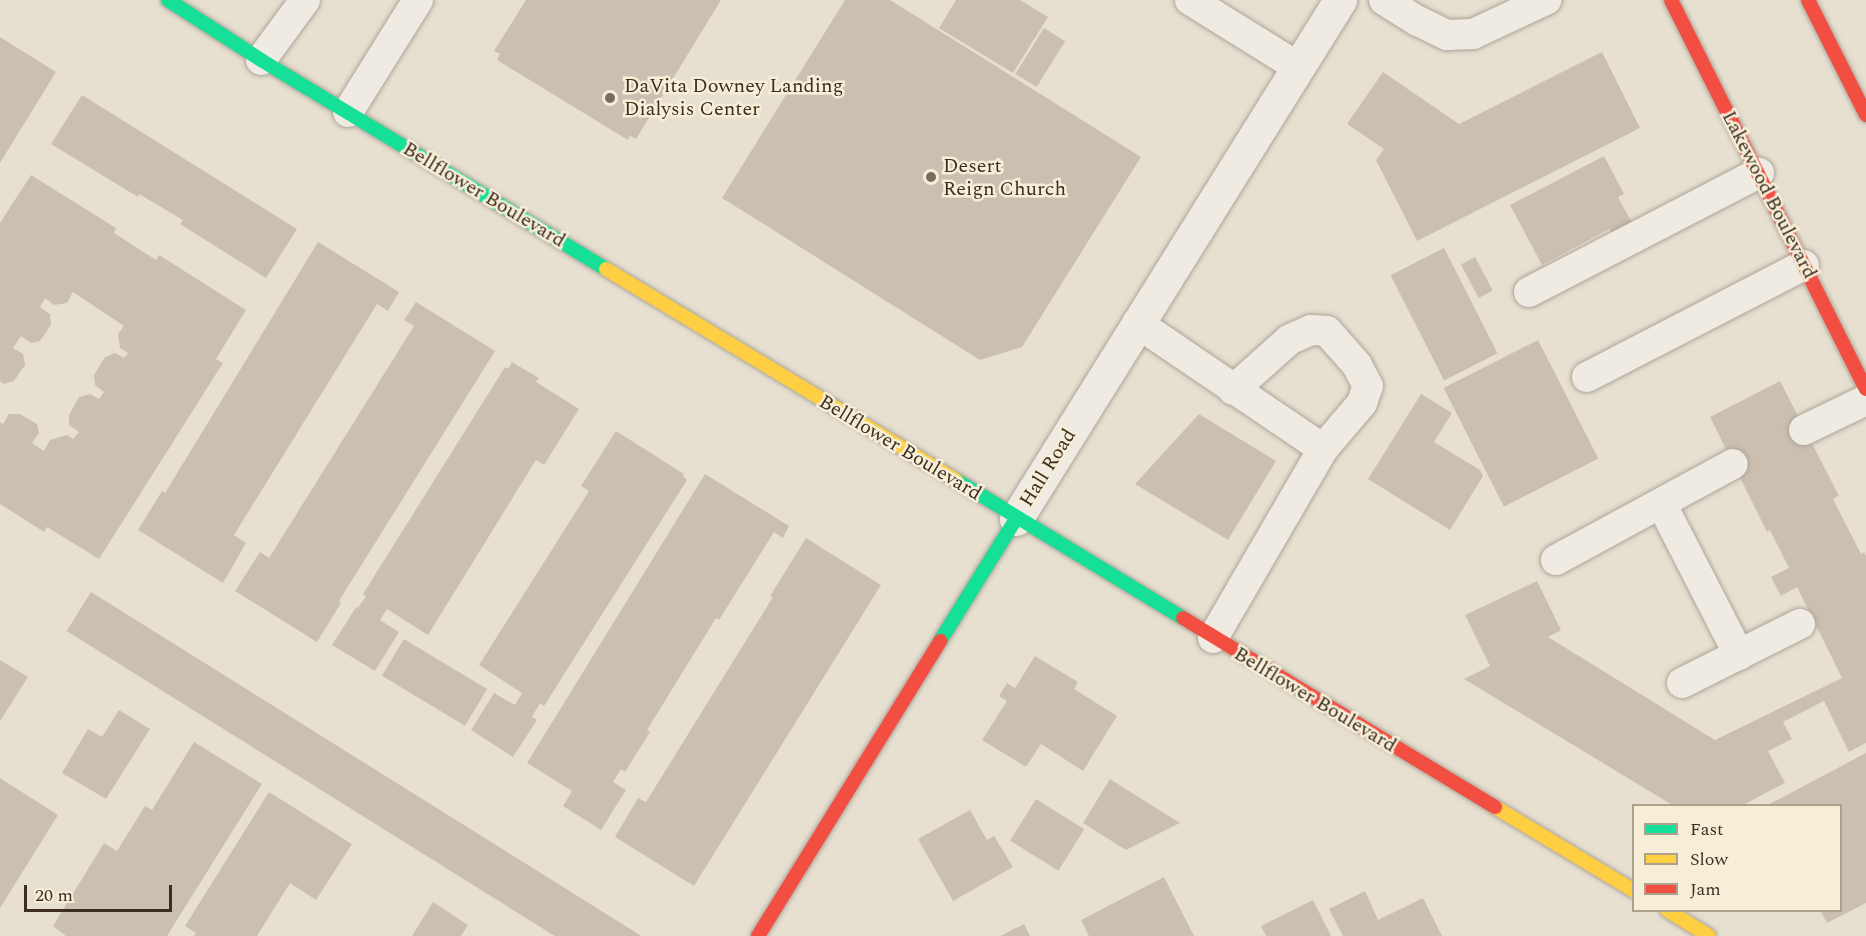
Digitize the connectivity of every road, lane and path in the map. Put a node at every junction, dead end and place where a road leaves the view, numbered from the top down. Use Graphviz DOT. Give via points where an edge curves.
graph roads {
  1 [pos="168,0"];
  2 [pos="305,0"];
  3 [pos="417,0"];
  4 [pos="1190,0"];
  5 [pos="1340,0"];
  6 [pos="1384,0"];
  7 [pos="1546,0"];
  8 [pos="1671,0"];
  9 [pos="1808,0"];
  10 [pos="261,60"];
  11 [pos="1298,67"];
  12 [pos="348,112"];
  13 [pos="1866,115"];
  14 [pos="1759,173"];
  15 [pos="1804,265"];
  16 [pos="1529,292"];
  17 [pos="1137,323"];
  18 [pos="1587,377"];
  19 [pos="1866,389"];
  20 [pos="1233,390"];
  21 [pos="1866,400"];
  22 [pos="1804,430"];
  23 [pos="1323,449"];
  24 [pos="1733,464"];
  25 [pos="1661,503"];
  26 [pos="1017,519"];
  27 [pos="1556,560"];
  28 [pos="1800,624"];
  29 [pos="1213,638"];
  30 [pos="1739,655"];
  31 [pos="1682,683"];
  32 [pos="1632,890"];
  33 [pos="1669,912"];
  34 [pos="758,936"];
  35 [pos="1709,936"];
  1 -- 10 [label="main road, Bellflower Boulevard"];
  2 -- 10 [label="lane"];
  3 -- 12 [label="lane"];
  4 -- 11 [label="lane"];
  5 -- 11 [label="street, Hall Road"];
  6 -- 7 [label="lane" via="1447,35 1473,34"];
  8 -- 14 [label="main road, Lakewood Boulevard"];
  9 -- 13 [label="main road"];
  10 -- 12 [label="main road, Bellflower Boulevard"];
  11 -- 17 [label="street, Hall Road"];
  12 -- 26 [label="main road, Bellflower Boulevard"];
  14 -- 15 [label="main road, Lakewood Boulevard"];
  14 -- 16 [label="lane"];
  15 -- 18 [label="lane"];
  15 -- 19 [label="main road, Lakewood Boulevard"];
  17 -- 20 [label="lane"];
  17 -- 26 [label="street, Hall Road"];
  20 -- 23 [label="lane"];
  20 -- 23 [label="lane" via="1289,340 1311,330 1327,330 1357,365 1368,386 1362,403"];
  21 -- 22 [label="lane"];
  23 -- 29 [label="lane"];
  24 -- 25 [label="lane"];
  25 -- 27 [label="lane"];
  25 -- 30 [label="lane"];
  26 -- 29 [label="main road, Bellflower Boulevard"];
  26 -- 34 [label="main road, Hall Road"];
  28 -- 30 [label="lane"];
  29 -- 32 [label="main road, Bellflower Boulevard"];
  30 -- 31 [label="lane"];
  33 -- 35 [label="main road"];
}
